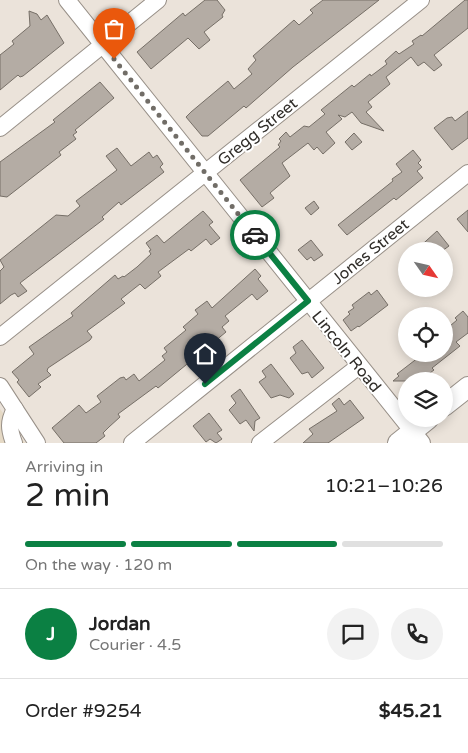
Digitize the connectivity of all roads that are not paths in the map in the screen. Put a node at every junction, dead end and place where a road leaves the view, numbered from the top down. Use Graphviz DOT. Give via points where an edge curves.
graph roads {
  1 [pos="67,0"];
  2 [pos="158,0"];
  3 [pos="421,0"];
  4 [pos="102,44"];
  5 [pos="0,128"];
  6 [pos="206,172"];
  7 [pos="468,173"];
  8 [pos="308,301"];
  9 [pos="0,337"];
  10 [pos="359,366"];
  11 [pos="0,386"];
  12 [pos="468,387"];
  13 [pos="453,399"];
  14 [pos="15,409"];
  15 [pos="421,427"];
  16 [pos="411,439"];
  17 [pos="14,443"];
  18 [pos="38,443"];
  19 [pos="132,443"];
  20 [pos="260,443"];
  1 -- 4 [label="street, Lincoln Road"];
  2 -- 4 [label="street"];
  3 -- 6 [label="street, Gregg Street"];
  4 -- 5 [label="street"];
  4 -- 6 [label="street, Lincoln Road"];
  6 -- 8 [label="street, Lincoln Road"];
  6 -- 9 [label="street, Gregg Street"];
  7 -- 8 [label="street, Jones Street"];
  8 -- 10 [label="street, Lincoln Road"];
  8 -- 19 [label="street, Jones Street"];
  10 -- 16 [label="street, Lincoln Road"];
  10 -- 20 [label="street"];
  11 -- 14 [label="street"];
  12 -- 13 [label="main road"];
  14 -- 17 [label="street" via="9,420"];
  14 -- 18 [label="street"];
  15 -- 16 [label="main road"];
}
